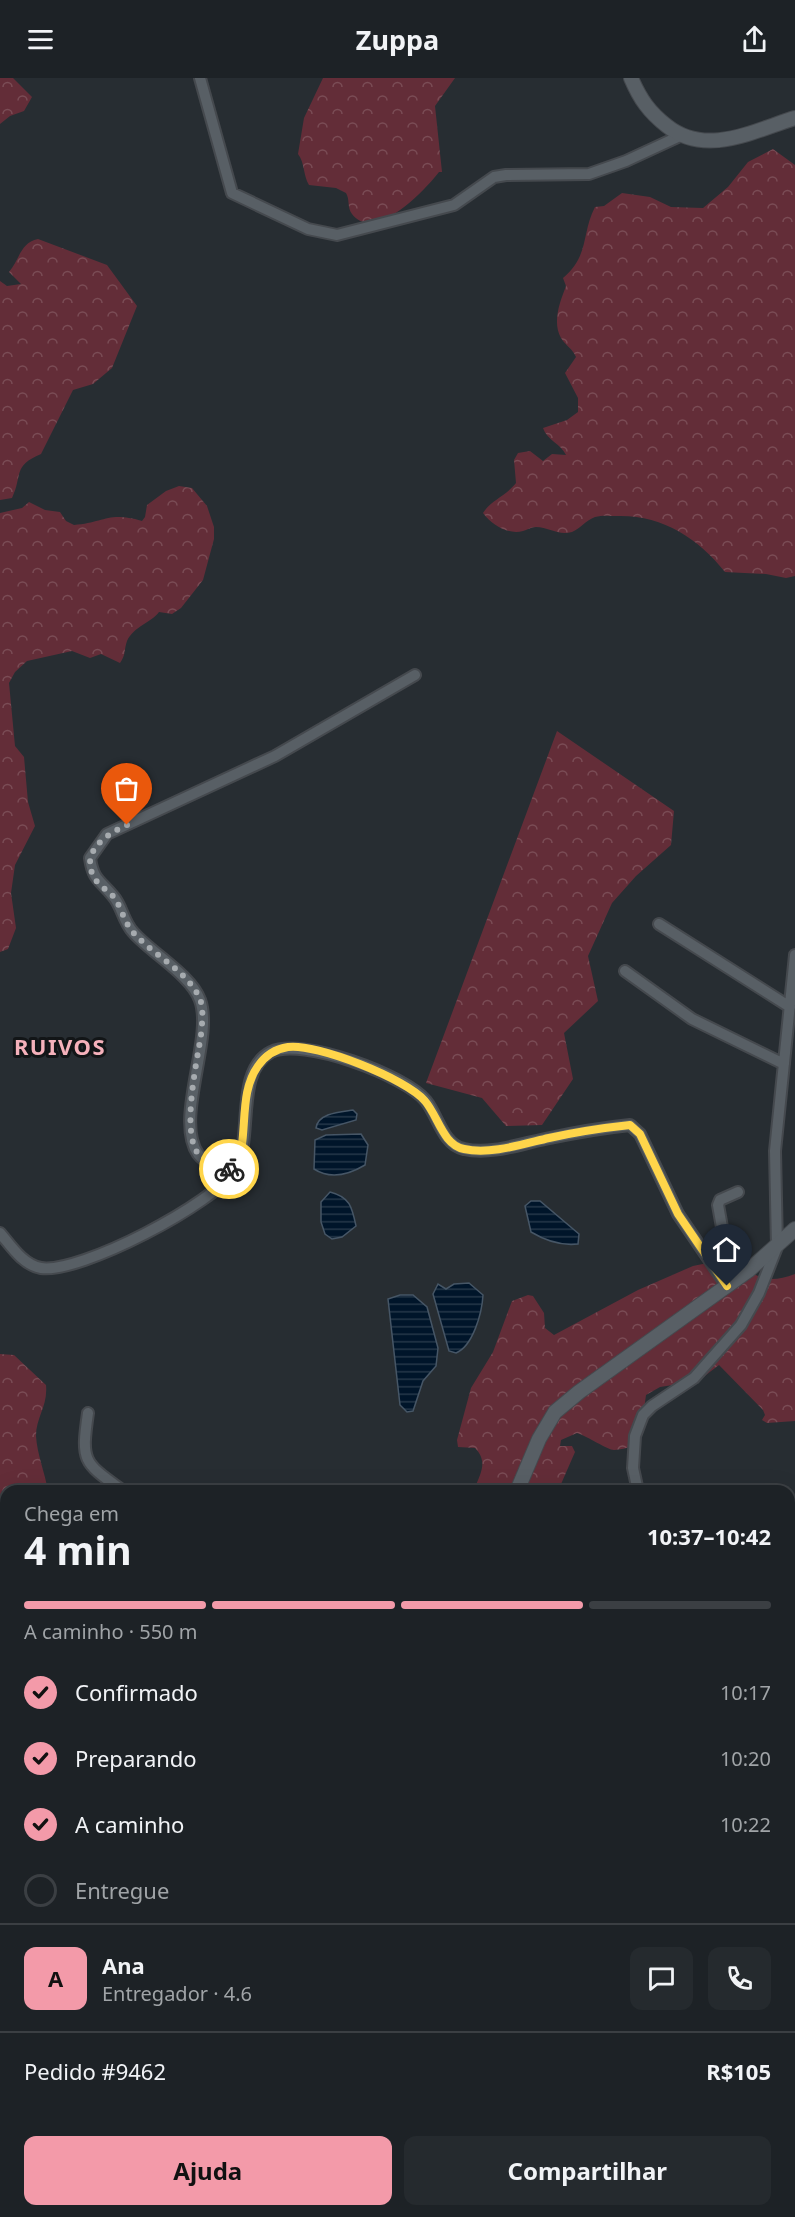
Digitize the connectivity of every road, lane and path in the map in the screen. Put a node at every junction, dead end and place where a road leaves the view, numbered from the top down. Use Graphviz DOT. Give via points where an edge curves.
graph roads {
  1 [pos="200,78"];
  2 [pos="631,78"];
  3 [pos="795,118"];
  4 [pos="680,136"];
  5 [pos="415,675"];
  6 [pos="658,924"];
  7 [pos="795,955"];
  8 [pos="625,971"];
  9 [pos="790,1007"];
  10 [pos="784,1064"];
  11 [pos="235,1171"];
  12 [pos="738,1192"];
  13 [pos="795,1229"];
  14 [pos="0,1233"];
  15 [pos="777,1247"];
  16 [pos="729,1285"];
  17 [pos="88,1413"];
  18 [pos="115,1485"];
  19 [pos="520,1485"];
  20 [pos="637,1485"];
  1 -- 4 [label="street" via="232,194 308,229 337,235 454,205 494,177 589,174"];
  2 -- 4 [label="street" via="650,113"];
  3 -- 4 [label="street" via="717,142"];
  5 -- 11 [label="street" via="275,756 106,834 90,858 98,882 114,896 133,932 189,983 200,1000 202,1020 190,1123 193,1142 199,1155 212,1165"];
  6 -- 9 [label="street"];
  7 -- 9 [label="street"];
  8 -- 10 [label="street" via="692,1019"];
  9 -- 10 [label="street"];
  10 -- 15 [label="street" via="775,1151"];
  11 -- 14 [label="street" via="223,1184 143,1237 76,1264 41,1268 22,1259"];
  11 -- 16 [label="street" via="244,1142 248,1090 257,1067 270,1053 289,1047 320,1051 410,1088 425,1101 449,1141 462,1149 481,1151 595,1128 630,1125 640,1134 678,1214"];
  12 -- 16 [label="street" via="720,1200 718,1205"];
  13 -- 15 [label="street"];
  15 -- 16 [label="street"];
  15 -- 20 [label="street" via="759,1293 734,1334 694,1378 643,1415 633,1468"];
  16 -- 19 [label="street" via="555,1412"];
  17 -- 18 [label="street" via="85,1456"];
}
